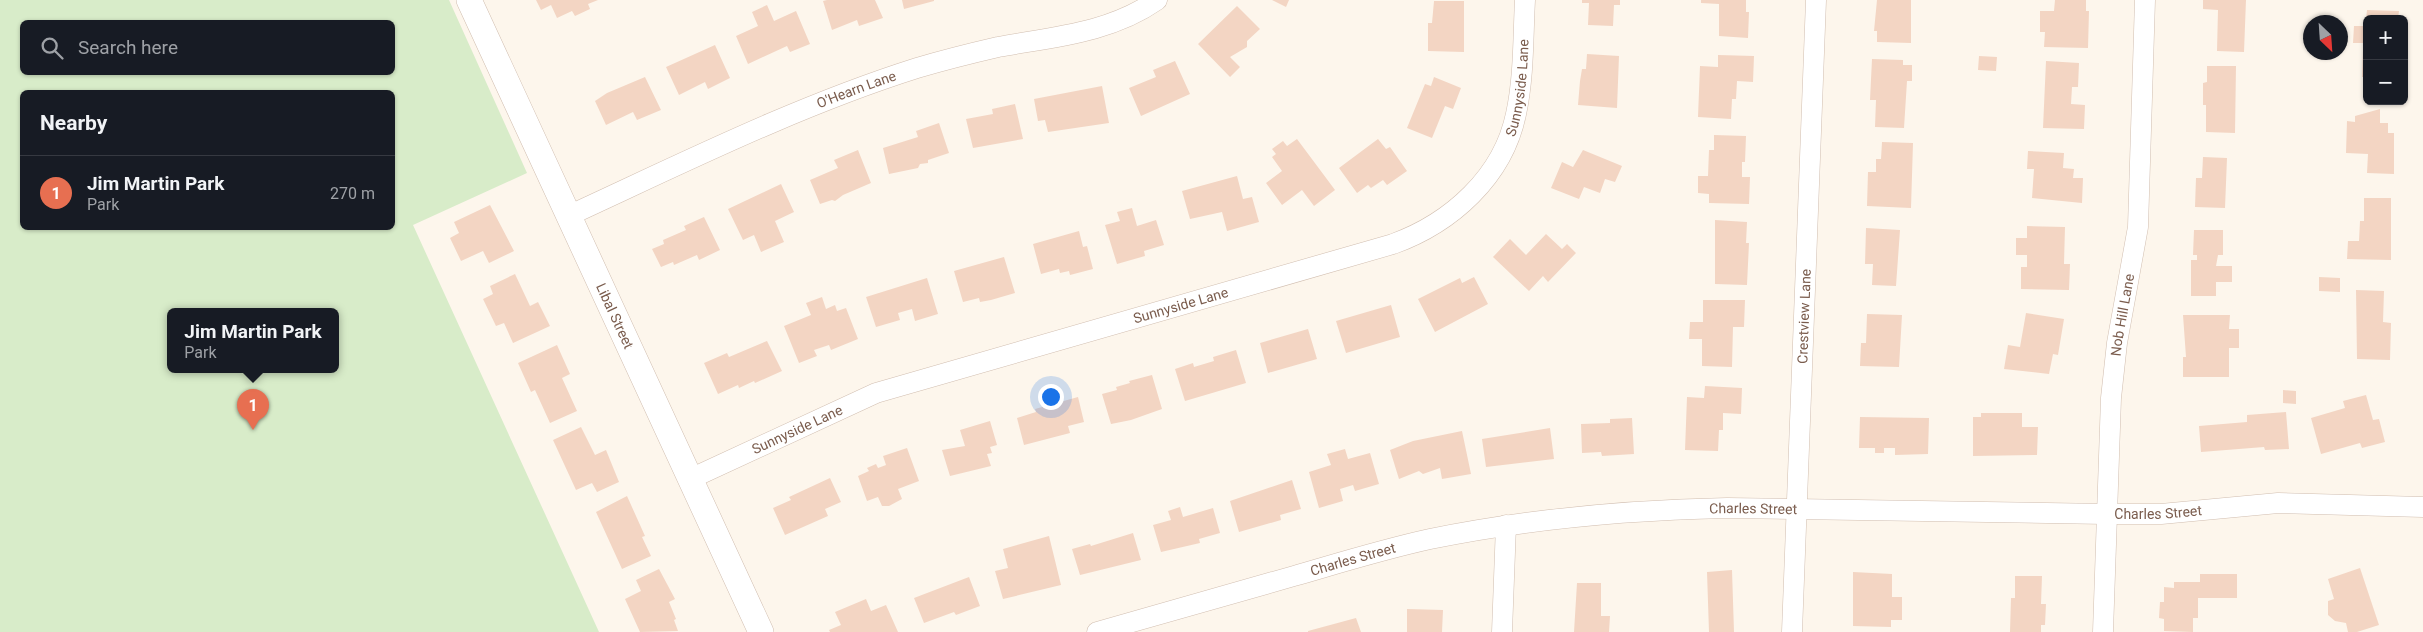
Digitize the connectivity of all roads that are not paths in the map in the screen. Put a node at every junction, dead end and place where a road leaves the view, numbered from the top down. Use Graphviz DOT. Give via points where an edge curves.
graph roads {
  1 [pos="469,0"];
  2 [pos="1157,0"];
  3 [pos="1525,0"];
  4 [pos="1816,0"];
  5 [pos="2145,0"];
  6 [pos="568,216"];
  7 [pos="690,478"];
  8 [pos="2423,507"];
  9 [pos="1796,511"];
  10 [pos="2106,514"];
  11 [pos="1506,525"];
  12 [pos="760,632"];
  13 [pos="1098,632"];
  14 [pos="1502,632"];
  15 [pos="1792,632"];
  16 [pos="2103,632"];
  1 -- 6 [label="street, Libal Street"];
  2 -- 6 [label="street, O'Hearn Lane" via="1115,23 939,62 845,92"];
  3 -- 7 [label="street, Sunnyside Lane" via="1521,84 1516,116 1506,143 1492,171 1474,193 1432,227 1393,244 876,393"];
  4 -- 9 [label="street, Crestview Lane"];
  5 -- 10 [label="street, Nob Hill Lane" via="2138,227 2117,343"];
  6 -- 7 [label="street, Libal Street"];
  7 -- 12 [label="street, Libal Street"];
  8 -- 10 [label="street, Charles Street" via="2278,503 2161,514"];
  9 -- 10 [label="street, Charles Street"];
  9 -- 11 [label="street, Charles Street" via="1727,508 1657,510 1588,514"];
  9 -- 15 [label="street, Crestview Lane"];
  10 -- 16 [label="street, Nob Hill Lane"];
  11 -- 13 [label="street, Charles Street" via="1349,560"];
  11 -- 14 [label="street"];
}
